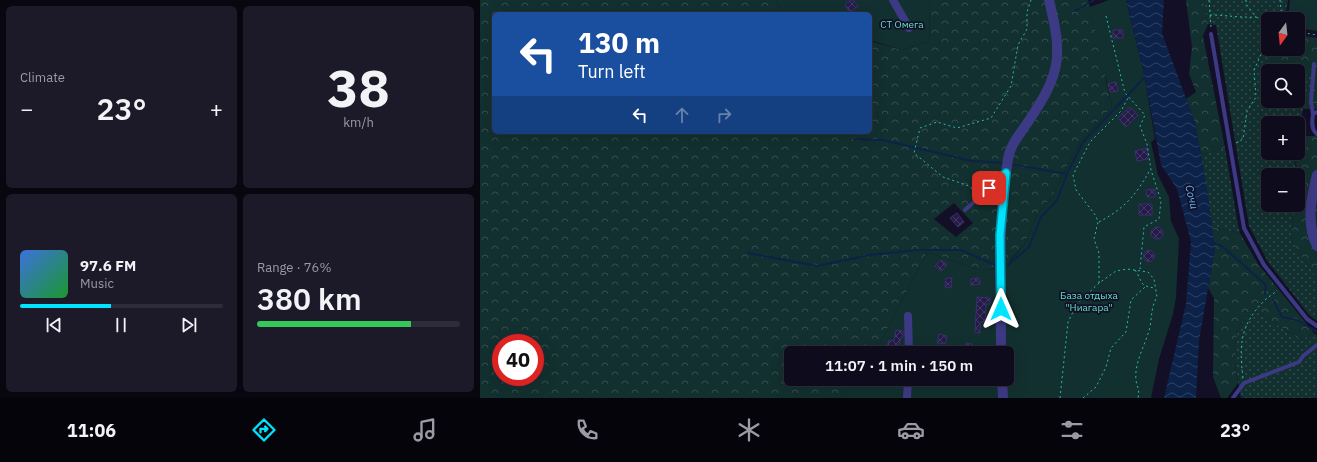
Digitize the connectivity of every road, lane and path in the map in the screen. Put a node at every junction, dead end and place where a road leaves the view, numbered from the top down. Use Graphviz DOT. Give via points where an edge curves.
graph roads {
  1 [pos="894,0"];
  2 [pos="1031,0"];
  3 [pos="1049,0"];
  4 [pos="1209,0"];
  5 [pos="1246,0"];
  6 [pos="1280,0"];
  7 [pos="1281,12"];
  8 [pos="1210,15"];
  9 [pos="1106,16"];
  10 [pos="1256,17"];
  11 [pos="1261,19"];
  12 [pos="909,28"];
  13 [pos="1305,33"];
  14 [pos="1211,34"];
  15 [pos="1317,35"];
  16 [pos="1261,54"];
  17 [pos="1314,64"];
  18 [pos="1129,98"];
  19 [pos="1315,113"];
  20 [pos="1317,134"];
  21 [pos="1230,147"];
  22 [pos="1151,170"];
  23 [pos="1006,173"];
  24 [pos="1317,175"];
  25 [pos="981,196"];
  26 [pos="965,210"];
  27 [pos="1098,222"];
  28 [pos="1317,246"];
  29 [pos="1134,269"];
  30 [pos="1140,270"];
  31 [pos="1099,283"];
  32 [pos="1145,287"];
  33 [pos="1281,287"];
  34 [pos="1155,288"];
  35 [pos="908,316"];
  36 [pos="1317,326"];
  37 [pos="1317,344"];
  38 [pos="909,346"];
  39 [pos="1001,346"];
  40 [pos="1244,383"];
  41 [pos="908,386"];
  42 [pos="1002,386"];
  43 [pos="907,398"];
  44 [pos="1003,398"];
  45 [pos="1060,398"];
  46 [pos="1083,398"];
  47 [pos="1138,398"];
  48 [pos="1233,398"];
  1 -- 12 [label="street"];
  2 -- 25 [label="path" via="1026,29 1018,45 1011,86 991,118 957,128 937,122 920,128 914,153 943,177 969,186"];
  3 -- 23 [label="street" via="1059,52 1056,68 1047,94 1010,150"];
  4 -- 8 [label="path"];
  5 -- 10 [label="path" via="1246,4"];
  6 -- 7 [label="path"];
  8 -- 10 [label="path"];
  8 -- 14 [label="path"];
  9 -- 18 [label="path" via="1125,93"];
  10 -- 11 [label="path"];
  13 -- 15 [label="path"];
  14 -- 21 [label="lane"];
  16 -- 21 [label="path" via="1254,70 1256,96 1247,111 1243,139"];
  17 -- 19 [label="lane" via="1311,102"];
  18 -- 22 [label="path" via="1145,115 1140,126 1147,144"];
  18 -- 27 [label="path" via="1121,111 1090,142 1073,175 1076,190"];
  19 -- 20 [label="lane" via="1313,129"];
  21 -- 33 [label="lane" via="1244,228 1264,265"];
  22 -- 27 [label="path" via="1138,192 1125,206"];
  22 -- 30 [label="path" via="1161,201 1159,219 1144,227"];
  23 -- 25 [label="lane"];
  23 -- 39 [label="street" via="1000,235"];
  24 -- 28 [label="street" via="1310,213 1313,239"];
  25 -- 26 [label="lane"];
  27 -- 31 [label="path" via="1094,239 1098,253"];
  29 -- 30 [label="path"];
  29 -- 31 [label="path" via="1116,271"];
  29 -- 32 [label="path"];
  30 -- 34 [label="path" via="1148,272 1154,279"];
  31 -- 45 [label="path" via="1077,304 1068,322"];
  32 -- 34 [label="path"];
  32 -- 46 [label="path" via="1131,300 1126,332 1111,348 1106,367 1096,387"];
  33 -- 36 [label="lane" via="1307,319"];
  33 -- 40 [label="path" via="1265,300 1244,326 1241,348"];
  34 -- 47 [label="path" via="1157,298 1152,306 1149,327 1140,355 1136,381 1140,390"];
  35 -- 38 [label="street"];
  37 -- 40 [label="lane" via="1299,362"];
  40 -- 48 [label="lane"];
  41 -- 43 [label="street"];
  42 -- 44 [label="street"];
}
